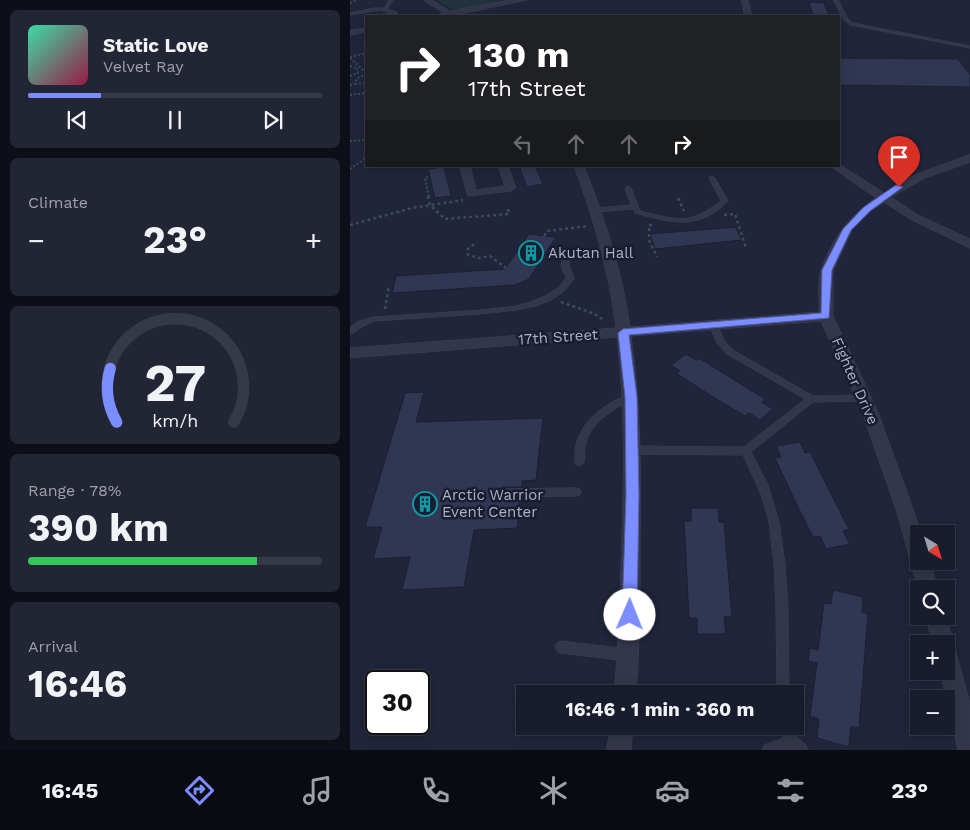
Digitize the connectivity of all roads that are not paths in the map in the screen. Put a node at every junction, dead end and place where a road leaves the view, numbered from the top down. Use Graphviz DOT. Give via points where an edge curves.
graph roads {
  1 [pos="391,0"];
  2 [pos="427,0"];
  3 [pos="523,0"];
  4 [pos="745,0"];
  5 [pos="836,0"];
  6 [pos="385,9"];
  7 [pos="350,14"];
  8 [pos="398,15"];
  9 [pos="452,15"];
  10 [pos="749,15"];
  11 [pos="361,18"];
  12 [pos="350,20"];
  13 [pos="365,30"];
  14 [pos="350,33"];
  15 [pos="970,47"];
  16 [pos="970,158"];
  17 [pos="465,167"];
  18 [pos="503,167"];
  19 [pos="579,167"];
  20 [pos="837,167"];
  21 [pos="712,178"];
  22 [pos="628,188"];
  23 [pos="884,196"];
  24 [pos="635,206"];
  25 [pos="597,210"];
  26 [pos="970,244"];
  27 [pos="608,249"];
  28 [pos="826,316"];
  29 [pos="713,325"];
  30 [pos="350,332"];
  31 [pos="623,333"];
  32 [pos="350,353"];
  33 [pos="631,397"];
  34 [pos="864,398"];
  35 [pos="810,399"];
  36 [pos="632,450"];
  37 [pos="746,451"];
  38 [pos="579,462"];
  39 [pos="504,492"];
  40 [pos="576,492"];
  41 [pos="910,526"];
  42 [pos="562,647"];
  43 [pos="628,655"];
  44 [pos="953,680"];
  45 [pos="626,685"];
  46 [pos="783,685"];
  47 [pos="621,735"];
  48 [pos="790,735"];
  49 [pos="797,746"];
  50 [pos="620,750"];
  51 [pos="769,750"];
  52 [pos="970,750"];
  1 -- 6 [label="lane"];
  2 -- 9 [label="street"];
  3 -- 9 [label="street"];
  4 -- 10 [label="street"];
  5 -- 15 [label="lane" via="846,20 852,24"];
  6 -- 7 [label="lane"];
  6 -- 8 [label="lane"];
  11 -- 12 [label="lane"];
  13 -- 14 [label="street"];
  16 -- 23 [label="street, Fighter Drive" via="922,176"];
  17 -- 18 [label="street" via="472,194 510,188"];
  19 -- 25 [label="street"];
  20 -- 23 [label="street"];
  21 -- 24 [label="lane" via="726,201 698,218 676,220 637,212"];
  22 -- 24 [label="lane"];
  23 -- 26 [label="street" via="914,217"];
  23 -- 28 [label="street, Fighter Drive" via="847,229 836,249 827,270"];
  24 -- 25 [label="lane"];
  25 -- 27 [label="street"];
  27 -- 30 [label="lane" via="579,252 566,260 570,278 565,287 553,295 519,307 373,319"];
  27 -- 31 [label="street"];
  28 -- 29 [label="street, 17th Street"];
  28 -- 34 [label="street, Fighter Drive"];
  29 -- 31 [label="street, 17th Street"];
  29 -- 35 [label="lane" via="721,343 730,352"];
  31 -- 32 [label="street, 17th Street"];
  31 -- 33 [label="street"];
  33 -- 36 [label="street"];
  33 -- 38 [label="lane" via="606,411 592,424 581,442"];
  34 -- 35 [label="lane"];
  34 -- 41 [label="street, Fighter Drive"];
  35 -- 37 [label="lane"];
  36 -- 37 [label="lane"];
  36 -- 43 [label="street"];
  37 -- 46 [label="lane" via="759,475 773,521 784,634"];
  39 -- 40 [label="lane"];
  42 -- 43 [label="lane"];
  43 -- 45 [label="street"];
  44 -- 52 [label="street"];
  47 -- 50 [label="street"];
  48 -- 49 [label="lane"];
  49 -- 51 [label="lane"];
}
